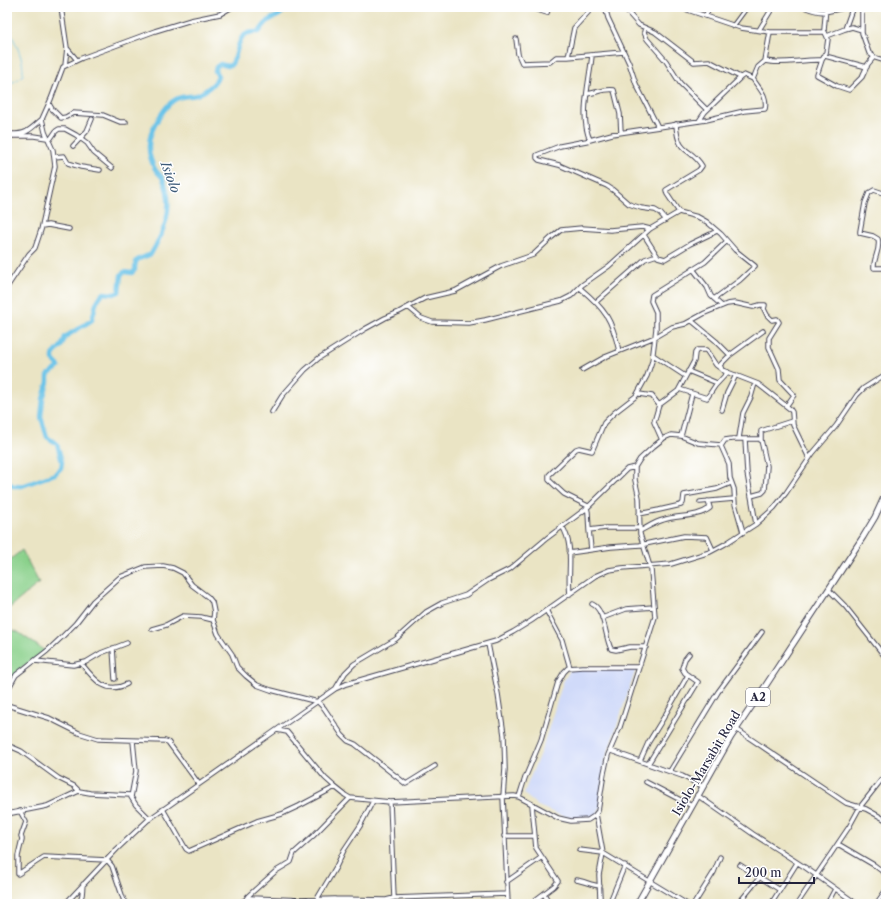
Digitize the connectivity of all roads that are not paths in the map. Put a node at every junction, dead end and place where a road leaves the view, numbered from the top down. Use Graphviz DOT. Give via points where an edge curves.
graph roads {
  1 [pos="60,7"];
  2 [pos="232,7"];
  3 [pos="528,7"];
  4 [pos="549,7"];
  5 [pos="593,7"];
  6 [pos="605,7"];
  7 [pos="623,7"];
  8 [pos="679,7"];
  9 [pos="710,7"];
  10 [pos="747,7"];
  11 [pos="773,7"];
  12 [pos="804,7"];
  13 [pos="826,7"];
  14 [pos="850,7"];
  15 [pos="855,7"];
  16 [pos="862,7"];
  17 [pos="825,12"];
  18 [pos="705,16"];
  19 [pos="733,26"];
  20 [pos="645,28"];
  21 [pos="845,29"];
  22 [pos="758,30"];
  23 [pos="862,30"];
  24 [pos="770,32"];
  25 [pos="824,32"];
  26 [pos="828,36"];
  27 [pos="516,39"];
  28 [pos="67,48"];
  29 [pos="623,52"];
  30 [pos="592,55"];
  31 [pos="824,56"];
  32 [pos="568,57"];
  33 [pos="874,57"];
  34 [pos="77,60"];
  35 [pos="822,60"];
  36 [pos="765,61"];
  37 [pos="886,62"];
  38 [pos="65,66"];
  39 [pos="866,67"];
  40 [pos="740,77"];
  41 [pos="753,78"];
  42 [pos="587,94"];
  43 [pos="49,104"];
  44 [pos="707,110"];
  45 [pos="42,119"];
  46 [pos="92,119"];
  47 [pos="699,121"];
  48 [pos="126,122"];
  49 [pos="676,124"];
  50 [pos="658,127"];
  51 [pos="621,132"];
  52 [pos="7,134"];
  53 [pos="14,135"];
  54 [pos="7,138"];
  55 [pos="81,138"];
  56 [pos="48,140"];
  57 [pos="590,140"];
  58 [pos="73,146"];
  59 [pos="54,157"];
  60 [pos="112,168"];
  61 [pos="100,170"];
  62 [pos="886,194"];
  63 [pos="679,212"];
  64 [pos="666,220"];
  65 [pos="42,226"];
  66 [pos="69,229"];
  67 [pos="650,229"];
  68 [pos="717,231"];
  69 [pos="644,235"];
  70 [pos="727,241"];
  71 [pos="657,255"];
  72 [pos="886,268"];
  73 [pos="693,269"];
  74 [pos="7,287"];
  75 [pos="580,288"];
  76 [pos="714,299"];
  77 [pos="596,302"];
  78 [pos="722,306"];
  79 [pos="408,307"];
  80 [pos="692,321"];
  81 [pos="763,332"];
  82 [pos="655,337"];
  83 [pos="619,352"];
  84 [pos="730,355"];
  85 [pos="653,356"];
  86 [pos="720,368"];
  87 [pos="582,370"];
  88 [pos="688,371"];
  89 [pos="728,372"];
  90 [pos="886,374"];
  91 [pos="736,375"];
  92 [pos="685,376"];
  93 [pos="717,383"];
  94 [pos="755,383"];
  95 [pos="679,389"];
  96 [pos="639,394"];
  97 [pos="692,394"];
  98 [pos="786,405"];
  99 [pos="659,406"];
  100 [pos="722,410"];
  101 [pos="272,412"];
  102 [pos="792,421"];
  103 [pos="681,436"];
  104 [pos="740,438"];
  105 [pos="745,439"];
  106 [pos="761,439"];
  107 [pos="662,440"];
  108 [pos="721,445"];
  109 [pos="809,458"];
  110 [pos="635,467"];
  111 [pos="731,483"];
  112 [pos="886,493"];
  113 [pos="751,496"];
  114 [pos="734,499"];
  115 [pos="708,501"];
  116 [pos="700,502"];
  117 [pos="587,507"];
  118 [pos="639,514"];
  119 [pos="756,524"];
  120 [pos="562,526"];
  121 [pos="590,530"];
  122 [pos="640,530"];
  123 [pos="743,532"];
  124 [pos="643,545"];
  125 [pos="591,549"];
  126 [pos="713,550"];
  127 [pos="569,553"];
  128 [pos="650,566"];
  129 [pos="829,590"];
  130 [pos="570,594"];
  131 [pos="592,604"];
  132 [pos="654,607"];
  133 [pos="546,610"];
  134 [pos="602,618"];
  135 [pos="213,620"];
  136 [pos="152,629"];
  137 [pos="762,632"];
  138 [pos="127,643"];
  139 [pos="488,644"];
  140 [pos="646,647"];
  141 [pos="113,648"];
  142 [pos="689,654"];
  143 [pos="886,658"];
  144 [pos="35,661"];
  145 [pos="81,663"];
  146 [pos="638,667"];
  147 [pos="570,668"];
  148 [pos="688,675"];
  149 [pos="115,679"];
  150 [pos="127,684"];
  151 [pos="335,689"];
  152 [pos="7,691"];
  153 [pos="318,702"];
  154 [pos="7,705"];
  155 [pos="736,729"];
  156 [pos="277,730"];
  157 [pos="133,741"];
  158 [pos="12,747"];
  159 [pos="611,751"];
  160 [pos="640,761"];
  161 [pos="648,764"];
  162 [pos="435,766"];
  163 [pos="670,771"];
  164 [pos="886,774"];
  165 [pos="882,781"];
  166 [pos="646,782"];
  167 [pos="886,783"];
  168 [pos="200,784"];
  169 [pos="702,786"];
  170 [pos="335,788"];
  171 [pos="79,791"];
  172 [pos="131,795"];
  173 [pos="697,795"];
  174 [pos="503,797"];
  175 [pos="519,797"];
  176 [pos="350,798"];
  177 [pos="373,801"];
  178 [pos="390,802"];
  179 [pos="532,805"];
  180 [pos="692,806"];
  181 [pos="860,807"];
  182 [pos="163,809"];
  183 [pos="20,811"];
  184 [pos="7,814"];
  185 [pos="596,814"];
  186 [pos="150,819"];
  187 [pos="886,820"];
  188 [pos="504,836"];
  189 [pos="535,836"];
  190 [pos="838,844"];
  191 [pos="579,850"];
  192 [pos="603,853"];
  193 [pos="542,857"];
  194 [pos="720,857"];
  195 [pos="107,860"];
  196 [pos="797,863"];
  197 [pos="625,865"];
  198 [pos="740,865"];
  199 [pos="886,874"];
  200 [pos="817,876"];
  201 [pos="760,877"];
  202 [pos="576,880"];
  203 [pos="650,880"];
  204 [pos="506,882"];
  205 [pos="83,884"];
  206 [pos="600,886"];
  207 [pos="780,890"];
  208 [pos="835,890"];
  209 [pos="886,890"];
  210 [pos="507,894"];
  211 [pos="544,894"];
  212 [pos="394,898"];
  213 [pos="317,899"];
  214 [pos="335,899"];
  215 [pos="246,900"];
  216 [pos="854,903"];
  217 [pos="65,904"];
  218 [pos="79,904"];
  219 [pos="125,904"];
  220 [pos="241,904"];
  221 [pos="330,904"];
  222 [pos="508,904"];
  223 [pos="530,904"];
  224 [pos="550,904"];
  225 [pos="602,904"];
  226 [pos="609,904"];
  227 [pos="637,904"];
  228 [pos="687,904"];
  229 [pos="694,904"];
  230 [pos="738,904"];
  231 [pos="771,904"];
  232 [pos="797,904"];
  233 [pos="827,904"];
  234 [pos="876,904"];
  1 -- 28 [label="street"];
  2 -- 34 [label="street" via="220,14 175,24"];
  3 -- 4 [label="street" via="547,12"];
  5 -- 32 [label="street" via="574,28"];
  6 -- 29 [label="street"];
  7 -- 20 [label="street"];
  8 -- 18 [label="street"];
  9 -- 18 [label="street"];
  10 -- 19 [label="street"];
  11 -- 22 [label="street"];
  12 -- 17 [label="street"];
  13 -- 17 [label="street"];
  14 -- 17 [label="street"];
  15 -- 21 [label="street"];
  16 -- 23 [label="street"];
  17 -- 25 [label="street"];
  18 -- 19 [label="street"];
  19 -- 22 [label="street"];
  20 -- 40 [label="street" via="655,32 694,62 709,61"];
  20 -- 44 [label="street" via="646,38 666,61 680,83"];
  21 -- 23 [label="street" via="852,27"];
  21 -- 26 [label="street"];
  22 -- 24 [label="street"];
  23 -- 33 [label="street" via="870,55"];
  24 -- 25 [label="street"];
  24 -- 36 [label="street"];
  25 -- 26 [label="street"];
  26 -- 31 [label="street"];
  27 -- 32 [label="street" via="522,63 550,62 556,57"];
  28 -- 34 [label="street"];
  28 -- 38 [label="street"];
  29 -- 30 [label="street"];
  29 -- 50 [label="street"];
  30 -- 32 [label="street"];
  30 -- 42 [label="street"];
  31 -- 35 [label="street"];
  31 -- 39 [label="street"];
  33 -- 37 [label="street"];
  33 -- 39 [label="street"];
  34 -- 38 [label="street"];
  35 -- 36 [label="street" via="775,63"];
  35 -- 39 [label="street" via="817,75 849,90 862,77"];
  36 -- 41 [label="street" via="758,67"];
  38 -- 43 [label="street" via="60,72"];
  40 -- 41 [label="street" via="744,75"];
  40 -- 44 [label="street"];
  41 -- 47 [label="street" via="764,94 765,109"];
  42 -- 51 [label="street" via="614,90"];
  42 -- 57 [label="street" via="585,124"];
  43 -- 45 [label="street"];
  43 -- 48 [label="street" via="61,118 73,113 103,115"];
  44 -- 47 [label="street"];
  45 -- 53 [label="street" via="28,131"];
  45 -- 56 [label="street"];
  46 -- 55 [label="street"];
  47 -- 49 [label="street"];
  49 -- 50 [label="street"];
  49 -- 63 [label="street" via="682,147 702,165 666,190"];
  50 -- 51 [label="street"];
  51 -- 57 [label="street"];
  52 -- 53 [label="street"];
  53 -- 54 [label="street"];
  53 -- 56 [label="street"];
  55 -- 56 [label="street" via="70,131 59,129"];
  55 -- 58 [label="street"];
  55 -- 60 [label="street"];
  56 -- 59 [label="street"];
  57 -- 64 [label="street" via="539,153 537,158 609,188 629,204 655,210"];
  59 -- 61 [label="street" via="64,156 68,163"];
  59 -- 65 [label="street" via="54,171"];
  62 -- 72 [label="street" via="874,190 869,193 860,231 878,239 879,247 874,268"];
  63 -- 64 [label="street"];
  63 -- 68 [label="street" via="701,218"];
  64 -- 67 [label="street"];
  65 -- 66 [label="street"];
  65 -- 74 [label="street" via="35,248"];
  67 -- 69 [label="street"];
  67 -- 79 [label="street" via="642,227 561,230 533,255 501,266 459,289 425,298"];
  68 -- 70 [label="street"];
  68 -- 71 [label="street" via="667,259 661,259"];
  69 -- 71 [label="street"];
  69 -- 75 [label="street"];
  70 -- 73 [label="street" via="708,260"];
  70 -- 76 [label="street" via="755,266"];
  71 -- 77 [label="street" via="645,259"];
  73 -- 76 [label="street"];
  73 -- 82 [label="street" via="651,297 656,314"];
  75 -- 77 [label="street"];
  75 -- 79 [label="street" via="561,300 476,322 432,322 420,318"];
  76 -- 78 [label="street"];
  77 -- 83 [label="street" via="609,318"];
  78 -- 80 [label="street"];
  78 -- 98 [label="street" via="732,303 751,307 763,304 764,311 770,318 779,321 770,338 769,347 780,380 794,395"];
  79 -- 101 [label="street" via="374,323 314,362 298,376"];
  80 -- 82 [label="street" via="672,327"];
  80 -- 84 [label="street"];
  81 -- 84 [label="street"];
  82 -- 83 [label="street"];
  82 -- 85 [label="street"];
  83 -- 87 [label="street"];
  84 -- 86 [label="street"];
  85 -- 92 [label="street"];
  85 -- 96 [label="street"];
  86 -- 88 [label="street" via="707,350 701,349 696,351 695,360"];
  86 -- 89 [label="street"];
  88 -- 92 [label="street"];
  88 -- 93 [label="street"];
  89 -- 91 [label="street"];
  89 -- 93 [label="street"];
  90 -- 109 [label="street" via="860,391"];
  91 -- 94 [label="street"];
  91 -- 100 [label="street"];
  92 -- 95 [label="street"];
  93 -- 97 [label="street" via="707,398"];
  94 -- 98 [label="street"];
  94 -- 104 [label="street" via="743,413"];
  95 -- 97 [label="street"];
  95 -- 99 [label="street"];
  96 -- 99 [label="street" via="652,396"];
  96 -- 117 [label="street" via="606,421 592,451 576,449 549,475 549,480 564,494"];
  97 -- 103 [label="street"];
  98 -- 102 [label="street" via="791,411"];
  99 -- 107 [label="street" via="654,420"];
  102 -- 106 [label="street" via="762,430"];
  102 -- 109 [label="street"];
  103 -- 107 [label="street" via="672,435"];
  103 -- 108 [label="street" via="698,443"];
  104 -- 105 [label="street"];
  104 -- 108 [label="street" via="725,440"];
  105 -- 106 [label="street"];
  105 -- 113 [label="street"];
  106 -- 113 [label="street" via="767,466 765,490"];
  107 -- 110 [label="street" via="640,459"];
  108 -- 111 [label="street" via="729,462"];
  109 -- 119 [label="street" via="774,508"];
  110 -- 117 [label="street" via="630,467"];
  110 -- 118 [label="street"];
  111 -- 114 [label="street"];
  111 -- 118 [label="street" via="717,489 684,495 681,505"];
  112 -- 129 [label="highway, Isiolo-Marsabit Road / A2" via="868,529"];
  113 -- 119 [label="street"];
  114 -- 115 [label="street"];
  114 -- 123 [label="street"];
  115 -- 116 [label="street"];
  115 -- 122 [label="street" via="710,508 707,510 664,519"];
  117 -- 120 [label="street"];
  117 -- 121 [label="street"];
  118 -- 122 [label="street"];
  119 -- 123 [label="street"];
  120 -- 127 [label="street"];
  120 -- 151 [label="street" via="506,571 466,595 442,603 426,612 396,639 354,664"];
  121 -- 122 [label="street"];
  121 -- 125 [label="street"];
  122 -- 124 [label="street"];
  123 -- 126 [label="street"];
  124 -- 125 [label="street"];
  124 -- 126 [label="street" via="681,536 703,536 708,539"];
  124 -- 128 [label="street"];
  125 -- 127 [label="street"];
  126 -- 128 [label="street" via="678,562"];
  127 -- 130 [label="street"];
  128 -- 130 [label="street" via="609,570 595,576"];
  128 -- 132 [label="street"];
  129 -- 143 [label="street"];
  129 -- 155 [label="highway, Isiolo-Marsabit Road / A2"];
  130 -- 133 [label="street"];
  131 -- 134 [label="street" via="596,606"];
  132 -- 134 [label="street" via="626,610"];
  132 -- 140 [label="street" via="654,624"];
  133 -- 139 [label="street" via="513,632"];
  133 -- 147 [label="street" via="562,640"];
  134 -- 140 [label="street" via="611,650"];
  135 -- 136 [label="street" via="183,616"];
  135 -- 144 [label="street" via="212,602 183,574 170,566 145,567 117,580"];
  135 -- 153 [label="street" via="218,634 238,667 249,679 271,690"];
  137 -- 163 [label="street" via="718,692"];
  138 -- 141 [label="street"];
  139 -- 151 [label="street"];
  139 -- 174 [label="street" via="504,735"];
  140 -- 146 [label="street"];
  141 -- 145 [label="street"];
  141 -- 149 [label="street"];
  142 -- 148 [label="street" via="682,667"];
  144 -- 145 [label="street" via="73,665"];
  144 -- 152 [label="street" via="16,675"];
  145 -- 150 [label="street" via="101,685 110,688"];
  146 -- 147 [label="street"];
  146 -- 159 [label="street" via="630,699"];
  147 -- 175 [label="street" via="560,678 541,740"];
  148 -- 160 [label="street"];
  148 -- 161 [label="street" via="698,682 697,685"];
  151 -- 153 [label="street"];
  153 -- 156 [label="street"];
  153 -- 162 [label="street" via="347,740 406,784"];
  154 -- 157 [label="street" via="49,718 98,739"];
  155 -- 169 [label="highway, Isiolo-Marsabit Road / A2"];
  155 -- 181 [label="street" via="846,803"];
  156 -- 168 [label="street"];
  156 -- 170 [label="street" via="287,732"];
  157 -- 168 [label="street" via="168,742"];
  157 -- 172 [label="street" via="136,772"];
  158 -- 171 [label="street"];
  159 -- 160 [label="street"];
  159 -- 185 [label="street"];
  160 -- 161 [label="street"];
  161 -- 163 [label="street"];
  163 -- 169 [label="street"];
  164 -- 165 [label="street"];
  165 -- 167 [label="street"];
  165 -- 181 [label="street"];
  166 -- 180 [label="street"];
  168 -- 182 [label="street"];
  169 -- 173 [label="highway, Isiolo-Marsabit Road / A2"];
  170 -- 176 [label="street"];
  170 -- 182 [label="street" via="282,814 257,821 189,851"];
  171 -- 172 [label="street"];
  171 -- 183 [label="street" via="47,806"];
  172 -- 186 [label="street" via="136,805"];
  173 -- 180 [label="highway, Isiolo-Marsabit Road / A2"];
  173 -- 196 [label="street"];
  174 -- 175 [label="street"];
  174 -- 178 [label="street"];
  174 -- 188 [label="street"];
  175 -- 179 [label="street"];
  176 -- 177 [label="street"];
  176 -- 215 [label="street" via="294,853 291,862 276,871"];
  177 -- 178 [label="street"];
  177 -- 213 [label="street"];
  178 -- 212 [label="street"];
  179 -- 185 [label="street" via="558,818 571,821 586,820"];
  179 -- 189 [label="street"];
  180 -- 203 [label="highway, Isiolo-Marsabit Road / A2"];
  181 -- 187 [label="street"];
  181 -- 190 [label="street"];
  182 -- 186 [label="street"];
  183 -- 184 [label="street"];
  183 -- 195 [label="street" via="26,822 21,836 18,874 44,857"];
  185 -- 192 [label="street"];
  186 -- 195 [label="street"];
  188 -- 189 [label="street"];
  188 -- 204 [label="street"];
  189 -- 193 [label="street" via="536,848"];
  190 -- 199 [label="street"];
  190 -- 200 [label="street"];
  191 -- 192 [label="street"];
  192 -- 197 [label="street"];
  192 -- 206 [label="street"];
  193 -- 204 [label="street"];
  193 -- 211 [label="street" via="558,881"];
  194 -- 229 [label="street" via="714,872"];
  195 -- 205 [label="street"];
  195 -- 219 [label="street" via="112,866"];
  196 -- 200 [label="street"];
  196 -- 207 [label="street"];
  197 -- 203 [label="street"];
  197 -- 226 [label="street"];
  198 -- 201 [label="street"];
  200 -- 208 [label="street"];
  200 -- 232 [label="street"];
  201 -- 207 [label="street"];
  201 -- 230 [label="street"];
  202 -- 206 [label="street"];
  203 -- 227 [label="highway, Isiolo-Marsabit Road / A2"];
  203 -- 228 [label="street"];
  204 -- 210 [label="street"];
  205 -- 217 [label="street"];
  205 -- 218 [label="street"];
  206 -- 225 [label="street"];
  207 -- 231 [label="street"];
  208 -- 216 [label="street"];
  208 -- 233 [label="street"];
  209 -- 234 [label="street"];
  210 -- 212 [label="street"];
  210 -- 222 [label="street"];
  211 -- 223 [label="street"];
  211 -- 224 [label="street"];
  212 -- 214 [label="street"];
  213 -- 214 [label="street"];
  213 -- 215 [label="street"];
  214 -- 221 [label="street"];
  215 -- 220 [label="street"];
}
